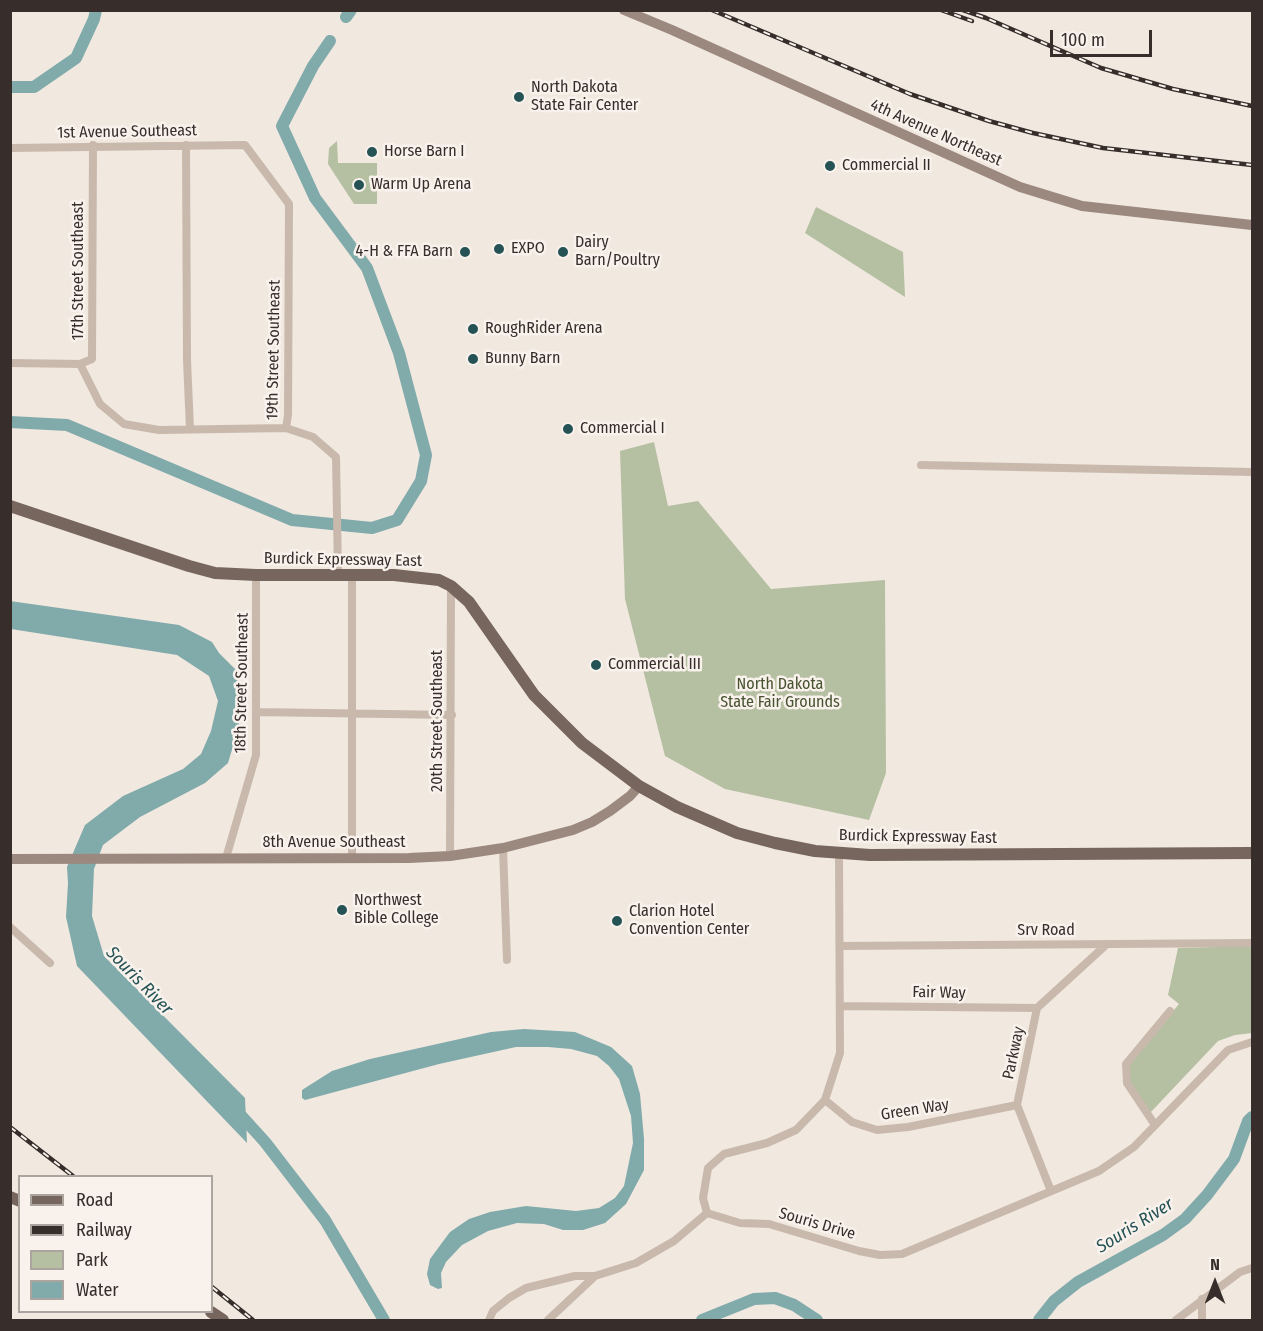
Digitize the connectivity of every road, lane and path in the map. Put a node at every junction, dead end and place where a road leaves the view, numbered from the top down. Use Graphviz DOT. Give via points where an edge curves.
graph roads {
  1 [pos="624,10"];
  2 [pos="93,145"];
  3 [pos="186,145"];
  4 [pos="245,145"];
  5 [pos="10,147"];
  6 [pos="1252,225"];
  7 [pos="10,363"];
  8 [pos="80,364"];
  9 [pos="286,428"];
  10 [pos="190,429"];
  11 [pos="921,465"];
  12 [pos="1252,472"];
  13 [pos="10,506"];
  14 [pos="256,575"];
  15 [pos="338,575"];
  16 [pos="352,575"];
  17 [pos="451,586"];
  18 [pos="257,712"];
  19 [pos="352,713"];
  20 [pos="452,715"];
  21 [pos="590,749"];
  22 [pos="604,760"];
  23 [pos="639,786"];
  24 [pos="503,848"];
  25 [pos="1252,853"];
  26 [pos="839,854"];
  27 [pos="450,856"];
  28 [pos="226,858"];
  29 [pos="351,858"];
  30 [pos="10,859"];
  31 [pos="10,927"];
  32 [pos="1252,943"];
  33 [pos="1107,944"];
  34 [pos="840,946"];
  35 [pos="507,960"];
  36 [pos="50,963"];
  37 [pos="840,1006"];
  38 [pos="1037,1008"];
  39 [pos="1170,1011"];
  40 [pos="1252,1042"];
  41 [pos="825,1100"];
  42 [pos="1017,1105"];
  43 [pos="1155,1125"];
  44 [pos="1051,1191"];
  45 [pos="707,1214"];
  46 [pos="1252,1268"];
  47 [pos="595,1276"];
  48 [pos="1202,1299"];
  49 [pos="489,1320"];
  50 [pos="548,1320"];
  51 [pos="1176,1320"];
  52 [pos="1202,1320"];
  1 -- 6 [label="street, 4th Avenue Northeast" via="1020,187 1082,206"];
  2 -- 3 [label="street, 1st Avenue Southeast"];
  2 -- 5 [label="street, 1st Avenue Southeast"];
  2 -- 8 [label="street, 17th Street Southeast" via="92,358"];
  3 -- 4 [label="street, 1st Avenue Southeast"];
  3 -- 10 [label="street"];
  4 -- 9 [label="street, 19th Street Southeast" via="289,204"];
  7 -- 8 [label="street"];
  8 -- 10 [label="street, 17th Street Southeast" via="100,404 124,424 159,430"];
  9 -- 10 [label="street"];
  9 -- 15 [label="street, 19th Street Southeast" via="313,436 336,457"];
  11 -- 12 [label="street"];
  13 -- 14 [label="main road, Burdick Expressway East" via="189,566 215,573"];
  14 -- 15 [label="main road, Burdick Expressway East"];
  14 -- 18 [label="street, 18th Street Southeast"];
  15 -- 16 [label="main road, Burdick Expressway East"];
  16 -- 17 [label="main road, Burdick Expressway East" via="428,578"];
  16 -- 19 [label="street"];
  17 -- 20 [label="street, 20th Street Southeast"];
  17 -- 22 [label="main road, Burdick Expressway East" via="470,602 534,694"];
  18 -- 19 [label="street"];
  18 -- 28 [label="street, 18th Street Southeast" via="256,755"];
  19 -- 20 [label="street"];
  19 -- 29 [label="street"];
  20 -- 27 [label="street, 20th Street Southeast"];
  21 -- 22 [label="main road, Burdick Expressway East"];
  22 -- 23 [label="main road, Burdick Expressway East"];
  23 -- 24 [label="street, 8th Avenue Southeast" via="592,822"];
  23 -- 26 [label="main road, Burdick Expressway East" via="737,833"];
  24 -- 27 [label="street, 8th Avenue Southeast"];
  24 -- 35 [label="street"];
  25 -- 26 [label="main road, Burdick Expressway East"];
  26 -- 34 [label="street"];
  27 -- 29 [label="street, 8th Avenue Southeast"];
  28 -- 29 [label="street, 8th Avenue Southeast"];
  28 -- 30 [label="street, 8th Avenue Southeast"];
  31 -- 36 [label="street"];
  32 -- 33 [label="street, Srv Road"];
  33 -- 34 [label="street, Srv Road"];
  33 -- 38 [label="street, Parkway"];
  34 -- 37 [label="street"];
  37 -- 38 [label="street, Fair Way"];
  37 -- 41 [label="street" via="840,1053"];
  38 -- 42 [label="street, Parkway"];
  39 -- 43 [label="street" via="1126,1064 1127,1083"];
  40 -- 43 [label="street, Souris Drive" via="1228,1050"];
  41 -- 42 [label="street, Green Way" via="852,1122 877,1130"];
  41 -- 45 [label="street" via="796,1130 767,1143 724,1154 708,1168 704,1197"];
  42 -- 44 [label="street, Parkway"];
  43 -- 44 [label="street, Souris Drive" via="1134,1147 1099,1171"];
  44 -- 45 [label="street, Souris Drive" via="902,1254 859,1251 770,1224 740,1223"];
  45 -- 47 [label="street" via="674,1241 636,1263"];
  46 -- 48 [label="street"];
  47 -- 49 [label="street" via="575,1276 526,1288 493,1311"];
  47 -- 50 [label="street"];
  48 -- 51 [label="street"];
  48 -- 52 [label="street"];
}
